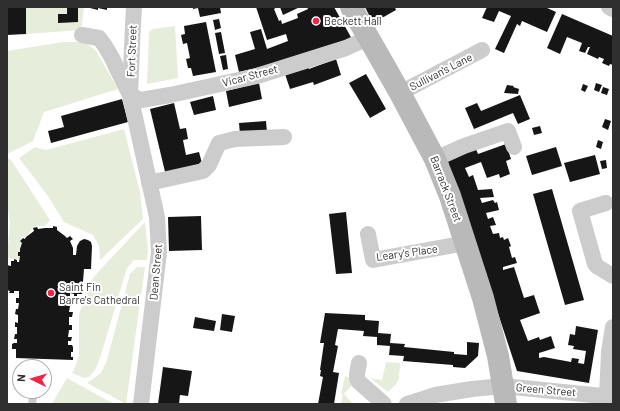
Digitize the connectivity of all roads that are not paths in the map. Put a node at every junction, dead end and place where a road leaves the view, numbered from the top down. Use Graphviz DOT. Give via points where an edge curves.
graph roads {
  1 [pos="134,7"];
  2 [pos="351,7"];
  3 [pos="609,7"];
  4 [pos="613,9"];
  5 [pos="82,35"];
  6 [pos="368,38"];
  7 [pos="482,50"];
  8 [pos="400,93"];
  9 [pos="130,95"];
  10 [pos="284,137"];
  11 [pos="514,147"];
  12 [pos="435,159"];
  13 [pos="149,183"];
  14 [pos="606,203"];
  15 [pos="368,234"];
  16 [pos="466,243"];
  17 [pos="613,276"];
  18 [pos="613,327"];
  19 [pos="359,363"];
  20 [pos="505,395"];
  21 [pos="610,397"];
  22 [pos="141,404"];
  23 [pos="384,404"];
  24 [pos="407,404"];
  1 -- 9 [label="street, Fort Street"];
  2 -- 6 [label="main road, Barrack Street"];
  3 -- 4 [label="street"];
  5 -- 9 [label="street" via="99,38"];
  6 -- 8 [label="main road, Barrack Street"];
  6 -- 9 [label="street, Vicar Street" via="346,48 258,76 141,100"];
  7 -- 8 [label="street, Sullivan's Lane"];
  8 -- 12 [label="main road, Barrack Street"];
  9 -- 13 [label="street, Dean Street"];
  10 -- 13 [label="street" via="235,139 219,143 209,165 203,171"];
  11 -- 12 [label="street" via="508,131"];
  12 -- 16 [label="main road, Barrack Street"];
  13 -- 22 [label="street, Dean Street" via="157,217 159,252"];
  14 -- 17 [label="street" via="580,211 595,264"];
  15 -- 16 [label="street, Leary's Place" via="372,260"];
  16 -- 20 [label="main road, Barrack Street" via="484,298"];
  18 -- 21 [label="street" via="609,352"];
  19 -- 23 [label="street" via="359,382"];
  20 -- 21 [label="street, Green Street"];
  20 -- 24 [label="street, Green Street" via="472,389 435,395"];
}
